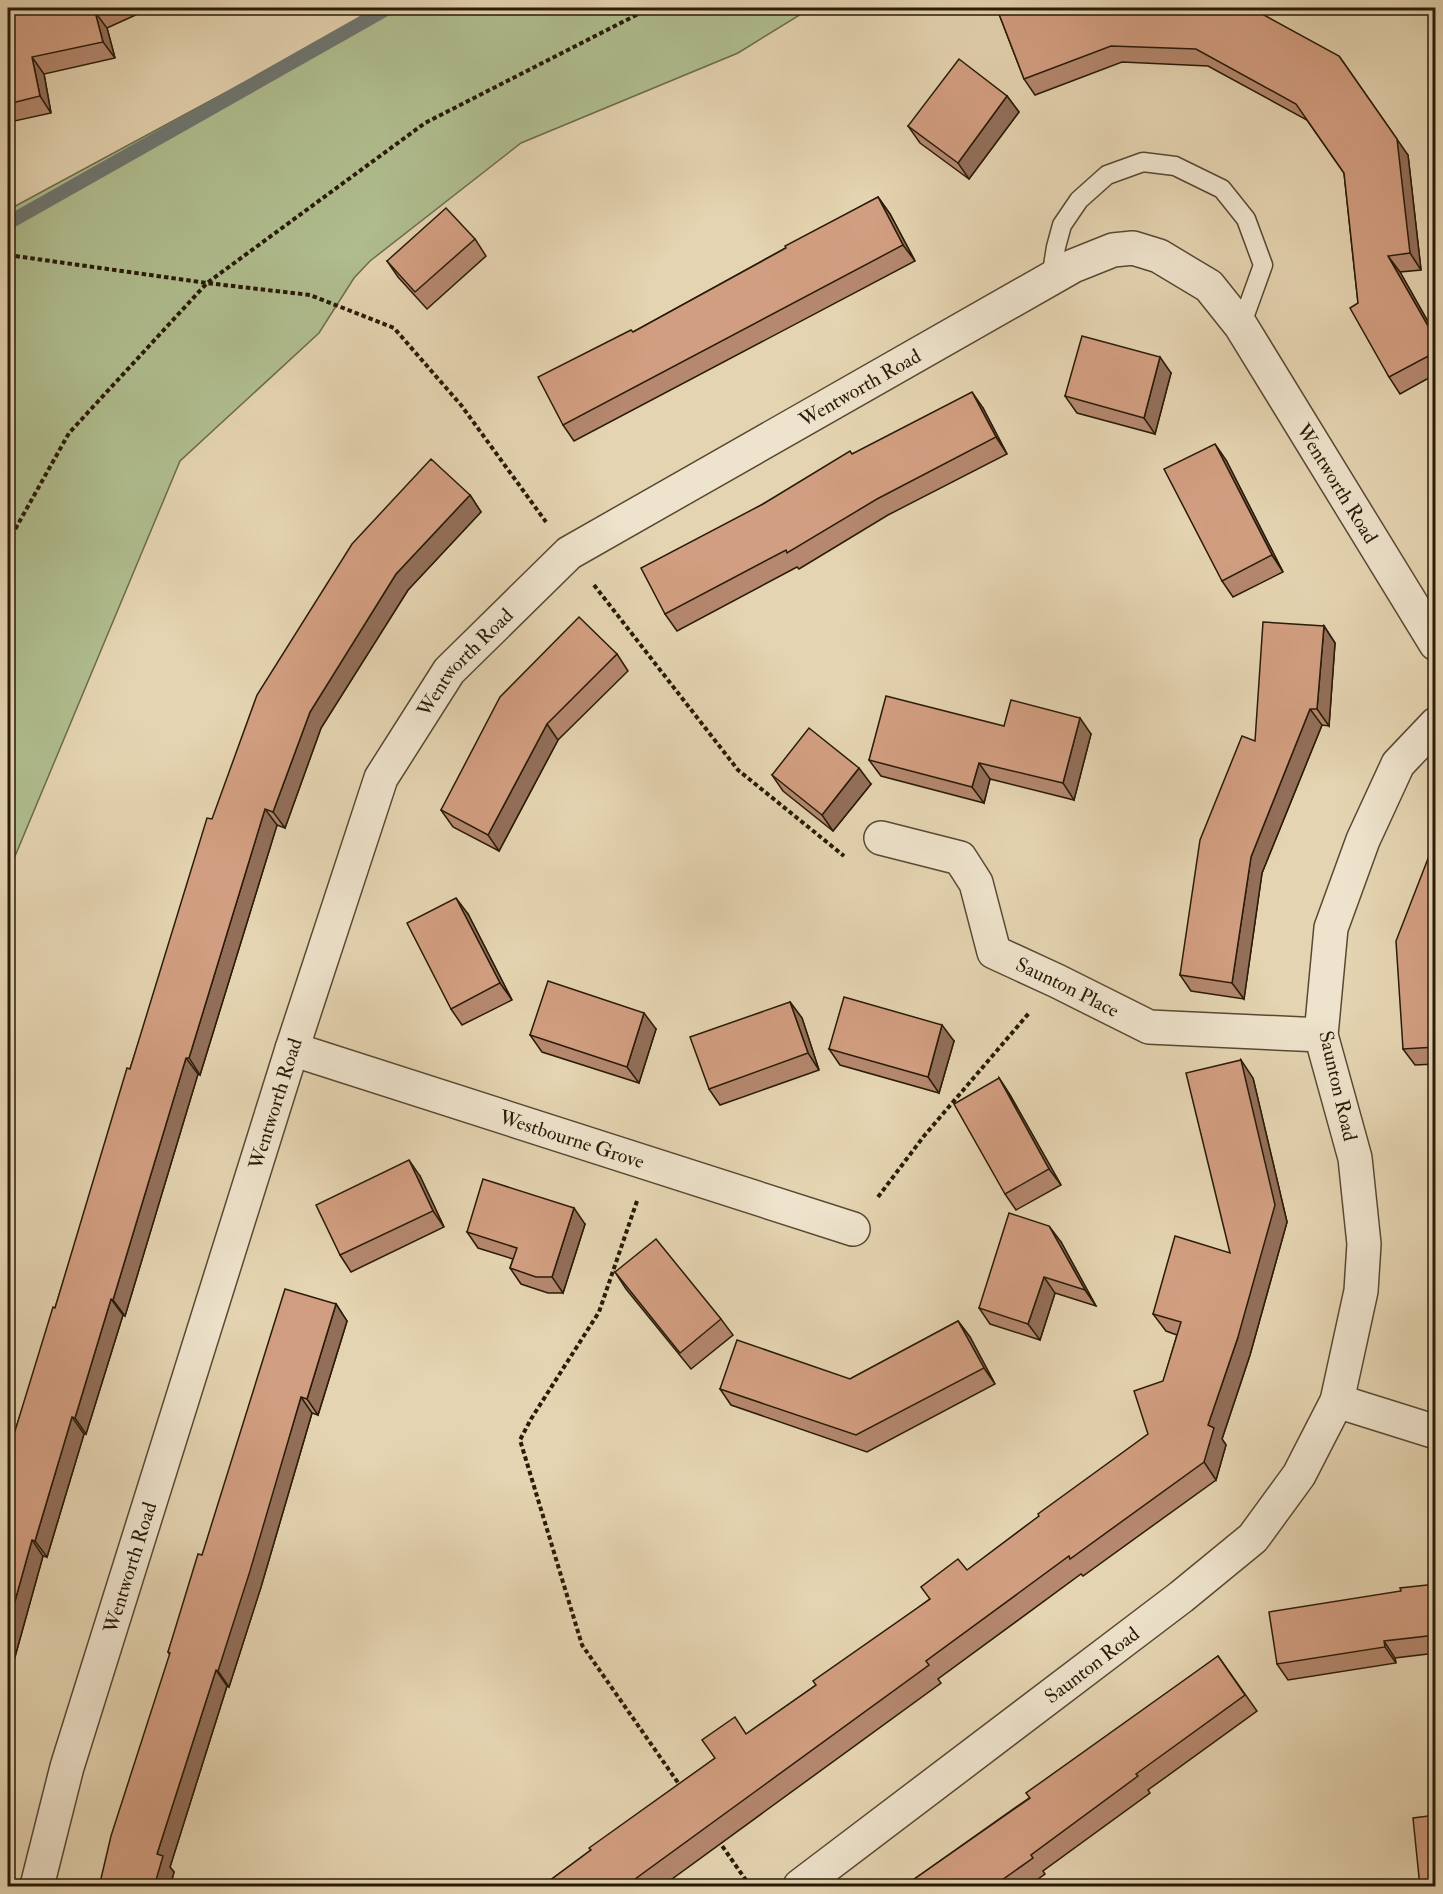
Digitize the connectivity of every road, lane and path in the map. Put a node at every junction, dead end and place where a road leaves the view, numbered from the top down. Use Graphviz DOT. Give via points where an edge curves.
graph roads {
  1 [pos="650,8"];
  2 [pos="8,255"];
  3 [pos="1051,278"];
  4 [pos="207,283"];
  5 [pos="1242,326"];
  6 [pos="8,542"];
  7 [pos="1436,645"];
  8 [pos="1436,724"];
  9 [pos="881,838"];
  10 [pos="1057,981"];
  11 [pos="1321,1035"];
  12 [pos="292,1049"];
  13 [pos="650,1164"];
  14 [pos="853,1229"];
  15 [pos="1338,1401"];
  16 [pos="1436,1432"];
  17 [pos="683,1790"];
  18 [pos="717,1838"];
  19 [pos="37,1887"];
  20 [pos="750,1887"];
  21 [pos="800,1887"];
  1 -- 4 [label="path" via="425,123"];
  2 -- 4 [label="path"];
  3 -- 5 [label="street, Wentworth Road" via="1113,250 1133,248 1160,256 1209,286"];
  3 -- 5 [label="lane" via="1062,225 1078,200 1107,176 1143,162 1175,166 1222,189 1246,219 1263,265"];
  3 -- 12 [label="street, Wentworth Road" via="569,553 449,671 381,778"];
  4 -- 6 [label="path" via="69,433"];
  5 -- 7 [label="street, Wentworth Road"];
  8 -- 11 [label="street, Saunton Road" via="1398,764 1331,928"];
  9 -- 10 [label="street, Saunton Place" via="960,858 976,883 994,952"];
  10 -- 11 [label="street, Saunton Place" via="1149,1027"];
  10 -- 14 [label="path" via="924,1136"];
  11 -- 15 [label="street, Saunton Road" via="1355,1158 1364,1244 1360,1291"];
  12 -- 13 [label="street, Westbourne Grove"];
  12 -- 19 [label="street, Wentworth Road" via="70,1755"];
  13 -- 14 [label="street, Westbourne Grove"];
  13 -- 17 [label="path" via="599,1312 520,1440 582,1645"];
  15 -- 16 [label="street"];
  15 -- 21 [label="street, Saunton Road" via="1299,1474 1253,1538"];
  18 -- 20 [label="path"];
}
